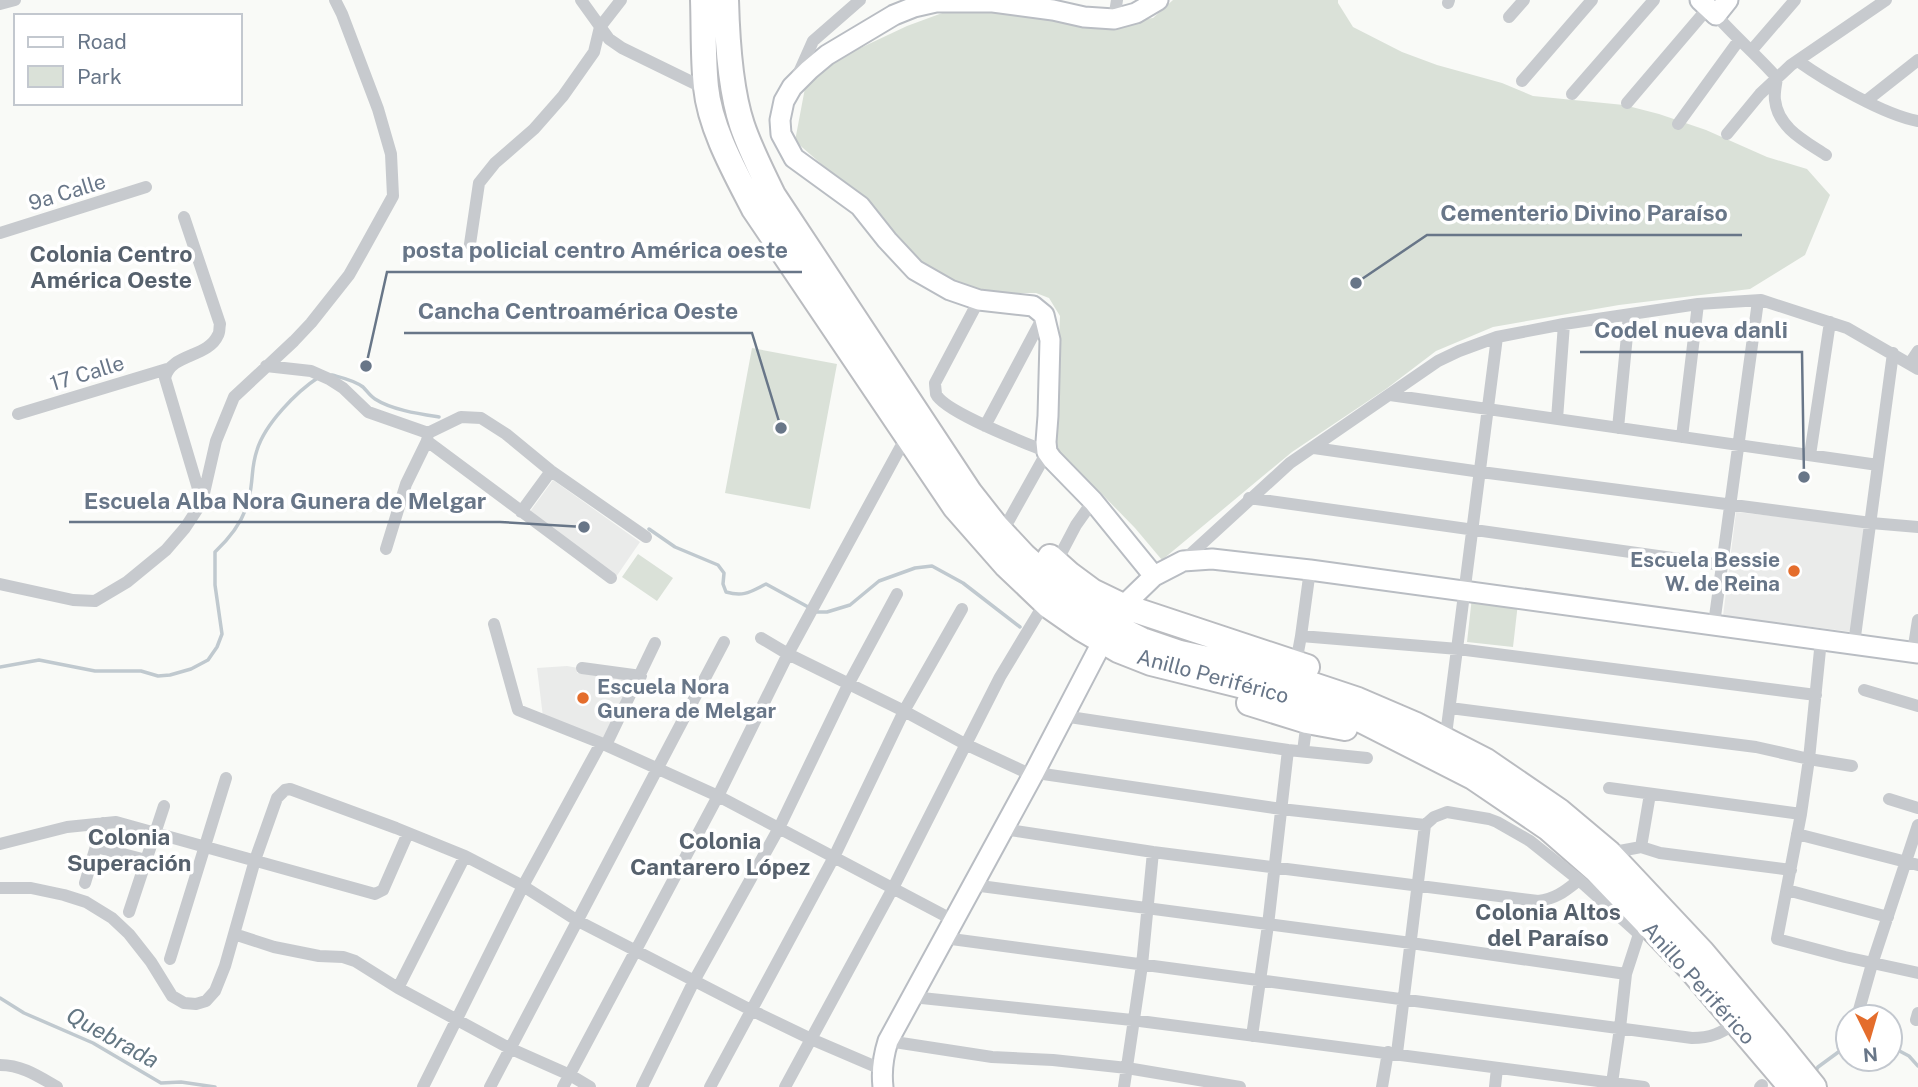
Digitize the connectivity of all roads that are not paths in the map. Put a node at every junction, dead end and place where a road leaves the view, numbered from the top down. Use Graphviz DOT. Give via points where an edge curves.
graph roads {
  1 [pos="335,0"];
  2 [pos="581,0"];
  3 [pos="621,0"];
  4 [pos="703,0"];
  5 [pos="726,0"];
  6 [pos="859,0"];
  7 [pos="1158,0"];
  8 [pos="1524,0"];
  9 [pos="1592,0"];
  10 [pos="1654,0"];
  11 [pos="1795,0"];
  12 [pos="1886,0"];
  13 [pos="993,1"];
  14 [pos="1054,5"];
  15 [pos="1713,6"];
  16 [pos="1115,9"];
  17 [pos="1508,17"];
  18 [pos="600,27"];
  19 [pos="1739,40"];
  20 [pos="1751,51"];
  21 [pos="1918,60"];
  22 [pos="1798,61"];
  23 [pos="1777,78"];
  24 [pos="1522,81"];
  25 [pos="792,86"];
  26 [pos="706,89"];
  27 [pos="1572,94"];
  28 [pos="1866,101"];
  29 [pos="1627,103"];
  30 [pos="1918,121"];
  31 [pos="1678,124"];
  32 [pos="1727,134"];
  33 [pos="1826,155"];
  34 [pos="146,187"];
  35 [pos="184,217"];
  36 [pos="0,233"];
  37 [pos="470,244"];
  38 [pos="979,300"];
  39 [pos="1758,301"];
  40 [pos="1698,304"];
  41 [pos="1044,315"];
  42 [pos="1629,315"];
  43 [pos="1830,322"];
  44 [pos="1564,324"];
  45 [pos="1497,337"];
  46 [pos="1918,351"];
  47 [pos="1893,354"];
  48 [pos="869,360"];
  49 [pos="266,366"];
  50 [pos="1914,366"];
  51 [pos="167,369"];
  52 [pos="1390,395"];
  53 [pos="1489,409"];
  54 [pos="18,414"];
  55 [pos="1557,419"];
  56 [pos="985,426"];
  57 [pos="1618,428"];
  58 [pos="428,437"];
  59 [pos="1682,437"];
  60 [pos="1738,445"];
  61 [pos="1314,447"];
  62 [pos="900,448"];
  63 [pos="1047,452"];
  64 [pos="1810,455"];
  65 [pos="1878,465"];
  66 [pos="551,471"];
  67 [pos="1481,472"];
  68 [pos="1250,498"];
  69 [pos="1093,500"];
  70 [pos="202,502"];
  71 [pos="1730,505"];
  72 [pos="521,512"];
  73 [pos="1009,520"];
  74 [pos="1871,523"];
  75 [pos="1918,527"];
  76 [pos="1472,530"];
  77 [pos="646,537"];
  78 [pos="386,548"];
  79 [pos="1183,561"];
  80 [pos="1056,563"];
  81 [pos="1722,565"];
  82 [pos="1310,570"];
  83 [pos="1154,576"];
  84 [pos="611,578"];
  85 [pos="0,584"];
  86 [pos="1466,591"];
  87 [pos="897,594"];
  88 [pos="962,609"];
  89 [pos="1119,612"];
  90 [pos="1038,614"];
  91 [pos="1918,620"];
  92 [pos="494,624"];
  93 [pos="1714,624"];
  94 [pos="1301,636"];
  95 [pos="761,638"];
  96 [pos="1822,640"];
  97 [pos="724,642"];
  98 [pos="655,643"];
  99 [pos="1854,644"];
  100 [pos="1458,649"];
  101 [pos="1915,652"];
  102 [pos="788,654"];
  103 [pos="1096,654"];
  104 [pos="1296,663"];
  105 [pos="582,668"];
  106 [pos="641,676"];
  107 [pos="849,683"];
  108 [pos="1864,690"];
  109 [pos="1816,695"];
  110 [pos="1918,706"];
  111 [pos="904,711"];
  112 [pos="1063,716"];
  113 [pos="1449,718"];
  114 [pos="1307,721"];
  115 [pos="1402,740"];
  116 [pos="603,744"];
  117 [pos="965,744"];
  118 [pos="1289,750"];
  119 [pos="1303,751"];
  120 [pos="1367,758"];
  121 [pos="1809,759"];
  122 [pos="1486,761"];
  123 [pos="1852,766"];
  124 [pos="656,768"];
  125 [pos="1034,773"];
  126 [pos="226,778"];
  127 [pos="1485,786"];
  128 [pos="1609,788"];
  129 [pos="1650,794"];
  130 [pos="718,796"];
  131 [pos="1889,799"];
  132 [pos="164,806"];
  133 [pos="1918,808"];
  134 [pos="1281,809"];
  135 [pos="1801,814"];
  136 [pos="1489,819"];
  137 [pos="103,823"];
  138 [pos="1425,825"];
  139 [pos="1918,825"];
  140 [pos="779,828"];
  141 [pos="1003,829"];
  142 [pos="155,832"];
  143 [pos="408,833"];
  144 [pos="1797,834"];
  145 [pos="0,844"];
  146 [pos="206,846"];
  147 [pos="96,847"];
  148 [pos="1641,847"];
  149 [pos="1153,852"];
  150 [pos="1609,853"];
  151 [pos="466,856"];
  152 [pos="834,857"];
  153 [pos="146,860"];
  154 [pos="255,860"];
  155 [pos="1912,863"];
  156 [pos="1274,867"];
  157 [pos="1791,870"];
  158 [pos="1579,880"];
  159 [pos="85,883"];
  160 [pos="973,885"];
  161 [pos="1418,885"];
  162 [pos="523,886"];
  163 [pos="0,888"];
  164 [pos="893,888"];
  165 [pos="1787,890"];
  166 [pos="1147,909"];
  167 [pos="129,912"];
  168 [pos="1888,917"];
  169 [pos="953,920"];
  170 [pos="578,921"];
  171 [pos="1268,925"];
  172 [pos="234,934"];
  173 [pos="944,939"];
  174 [pos="1411,943"];
  175 [pos="636,950"];
  176 [pos="170,959"];
  177 [pos="1872,964"];
  178 [pos="1142,965"];
  179 [pos="1918,973"];
  180 [pos="1626,974"];
  181 [pos="1260,980"];
  182 [pos="694,981"];
  183 [pos="398,988"];
  184 [pos="912,997"];
  185 [pos="1403,999"];
  186 [pos="1861,1003"];
  187 [pos="751,1010"];
  188 [pos="456,1019"];
  189 [pos="1132,1020"];
  190 [pos="1737,1023"];
  191 [pos="1620,1028"];
  192 [pos="1252,1036"];
  193 [pos="811,1039"];
  194 [pos="888,1041"];
  195 [pos="509,1048"];
  196 [pos="1392,1053"];
  197 [pos="0,1065"];
  198 [pos="1127,1068"];
  199 [pos="1497,1068"];
  200 [pos="566,1081"];
  201 [pos="881,1082"];
  202 [pos="1177,1082"];
  203 [pos="1612,1083"];
  204 [pos="1232,1086"];
  205 [pos="57,1087"];
  206 [pos="423,1087"];
  207 [pos="490,1087"];
  208 [pos="590,1087"];
  209 [pos="642,1087"];
  210 [pos="710,1087"];
  211 [pos="785,1087"];
  212 [pos="1124,1087"];
  213 [pos="1382,1087"];
  214 [pos="1494,1087"];
  215 [pos="1644,1087"];
  216 [pos="1791,1087"];
  217 [pos="1814,1087"];
  1 -- 49 [label="street" via="378,108 391,154 393,197 331,299"];
  2 -- 18 [label="street"];
  3 -- 18 [label="street"];
  4 -- 26 [label="highway, Anillo Periférico"];
  5 -- 48 [label="highway, Anillo Periférico" via="731,72 741,123 773,195"];
  6 -- 25 [label="street" via="813,41"];
  7 -- 16 [label="street" via="1136,13"];
  8 -- 17 [label="street"];
  9 -- 24 [label="street"];
  10 -- 27 [label="street"];
  11 -- 20 [label="street"];
  12 -- 22 [label="street"];
  13 -- 14 [label="street"];
  13 -- 25 [label="street" via="936,2 894,15 827,55"];
  14 -- 16 [label="street" via="1084,17"];
  15 -- 19 [label="street"];
  15 -- 29 [label="street"];
  18 -- 26 [label="street" via="622,48"];
  18 -- 37 [label="street" via="594,51 563,96 479,183"];
  19 -- 20 [label="street"];
  19 -- 31 [label="street"];
  20 -- 23 [label="street"];
  21 -- 28 [label="street"];
  22 -- 23 [label="street"];
  22 -- 28 [label="street"];
  23 -- 32 [label="street"];
  23 -- 33 [label="street" via="1775,100 1780,116 1790,131"];
  25 -- 38 [label="street" via="780,120 781,134 794,158 860,206 915,270"];
  26 -- 48 [label="highway, Anillo Periférico" via="716,126 754,209"];
  28 -- 30 [label="street"];
  34 -- 36 [label="street, 9a Calle"];
  35 -- 51 [label="street, 17 Calle" via="220,324 211,344"];
  38 -- 41 [label="street" via="1032,306"];
  38 -- 56 [label="street" via="935,383 944,403"];
  39 -- 40 [label="street"];
  39 -- 43 [label="street"];
  39 -- 60 [label="street"];
  40 -- 42 [label="street"];
  40 -- 59 [label="street"];
  41 -- 56 [label="street"];
  41 -- 63 [label="street" via="1051,340"];
  42 -- 44 [label="street"];
  42 -- 57 [label="street"];
  43 -- 47 [label="street"];
  43 -- 64 [label="street"];
  44 -- 45 [label="street"];
  44 -- 55 [label="street"];
  45 -- 52 [label="street" via="1438,361"];
  45 -- 53 [label="street"];
  46 -- 50 [label="street"];
  47 -- 50 [label="street"];
  47 -- 65 [label="street"];
  48 -- 62 [label="highway" via="875,409"];
  48 -- 73 [label="highway" via="914,391 994,506"];
  48 -- 115 [label="highway, Anillo Periférico" via="955,507 1049,606 1118,650 1151,663 1311,703 1355,717"];
  48 -- 122 [label="highway, Anillo Periférico" via="996,526 1081,607 1142,640 1180,653 1289,677 1358,699"];
  49 -- 58 [label="street" via="311,371 343,388 368,412"];
  49 -- 70 [label="street" via="231,402 216,441"];
  51 -- 54 [label="street, 17 Calle"];
  51 -- 70 [label="street" via="165,378"];
  52 -- 53 [label="street"];
  52 -- 61 [label="street"];
  53 -- 55 [label="street"];
  53 -- 67 [label="street"];
  55 -- 57 [label="street"];
  56 -- 63 [label="street"];
  57 -- 59 [label="street"];
  58 -- 66 [label="street" via="461,417 481,418"];
  58 -- 72 [label="street"];
  58 -- 78 [label="street" via="406,484"];
  59 -- 60 [label="street"];
  60 -- 64 [label="street"];
  60 -- 71 [label="street"];
  61 -- 67 [label="street"];
  61 -- 68 [label="street"];
  62 -- 90 [label="highway" via="961,534"];
  62 -- 102 [label="street"];
  63 -- 69 [label="street"];
  63 -- 73 [label="street"];
  64 -- 65 [label="street"];
  65 -- 74 [label="street"];
  66 -- 72 [label="street"];
  66 -- 77 [label="street"];
  67 -- 71 [label="street"];
  67 -- 76 [label="street"];
  68 -- 76 [label="street"];
  68 -- 79 [label="street"];
  69 -- 80 [label="street"];
  69 -- 83 [label="street"];
  70 -- 85 [label="street" via="166,550 95,601"];
  71 -- 74 [label="street"];
  71 -- 81 [label="street"];
  72 -- 84 [label="street"];
  73 -- 80 [label="highway"];
  74 -- 75 [label="street"];
  74 -- 99 [label="street"];
  76 -- 81 [label="street"];
  76 -- 86 [label="street"];
  79 -- 82 [label="street" via="1212,559"];
  79 -- 83 [label="street"];
  80 -- 89 [label="highway"];
  81 -- 93 [label="street"];
  82 -- 86 [label="street"];
  82 -- 94 [label="street"];
  83 -- 89 [label="street"];
  86 -- 93 [label="street"];
  86 -- 100 [label="street"];
  87 -- 107 [label="street"];
  88 -- 111 [label="street"];
  89 -- 104 [label="highway"];
  90 -- 103 [label="highway"];
  90 -- 117 [label="street"];
  91 -- 101 [label="street"];
  92 -- 116 [label="street" via="518,710"];
  93 -- 96 [label="street"];
  94 -- 100 [label="street"];
  94 -- 104 [label="street"];
  95 -- 102 [label="street"];
  96 -- 99 [label="street"];
  96 -- 109 [label="street"];
  97 -- 124 [label="street"];
  98 -- 106 [label="street"];
  99 -- 101 [label="street"];
  100 -- 109 [label="street"];
  100 -- 113 [label="street"];
  102 -- 107 [label="street"];
  102 -- 130 [label="street"];
  103 -- 112 [label="street"];
  103 -- 114 [label="highway" via="1119,665"];
  104 -- 113 [label="highway"];
  105 -- 106 [label="street"];
  106 -- 116 [label="street"];
  107 -- 111 [label="street"];
  107 -- 140 [label="street"];
  108 -- 110 [label="street"];
  109 -- 121 [label="street"];
  111 -- 117 [label="street"];
  111 -- 152 [label="street"];
  112 -- 118 [label="street"];
  112 -- 125 [label="street"];
  113 -- 121 [label="street" via="1756,747"];
  113 -- 122 [label="highway"];
  114 -- 115 [label="highway"];
  114 -- 119 [label="street"];
  115 -- 127 [label="highway, Anillo Periférico"];
  116 -- 124 [label="street"];
  116 -- 162 [label="street"];
  117 -- 125 [label="street" via="1013,768"];
  117 -- 164 [label="street"];
  118 -- 119 [label="street"];
  118 -- 134 [label="street"];
  119 -- 120 [label="street"];
  121 -- 123 [label="street"];
  121 -- 135 [label="street"];
  122 -- 150 [label="highway, Anillo Periférico" via="1559,811"];
  124 -- 130 [label="street"];
  124 -- 170 [label="street"];
  125 -- 134 [label="street"];
  125 -- 141 [label="street"];
  126 -- 146 [label="street"];
  127 -- 136 [label="street" via="1492,808"];
  127 -- 190 [label="highway, Anillo Periférico" via="1548,828 1596,870"];
  128 -- 129 [label="street"];
  129 -- 135 [label="street"];
  129 -- 148 [label="street"];
  130 -- 140 [label="street"];
  130 -- 175 [label="street"];
  131 -- 133 [label="street"];
  132 -- 142 [label="street"];
  134 -- 138 [label="street"];
  134 -- 156 [label="street"];
  135 -- 144 [label="street"];
  136 -- 138 [label="street" via="1447,813"];
  136 -- 158 [label="street" via="1530,842"];
  137 -- 142 [label="street"];
  137 -- 145 [label="street"];
  137 -- 147 [label="street"];
  138 -- 161 [label="street"];
  139 -- 155 [label="street"];
  140 -- 152 [label="street"];
  140 -- 182 [label="street"];
  141 -- 149 [label="street"];
  141 -- 160 [label="street"];
  142 -- 146 [label="street"];
  142 -- 153 [label="street"];
  143 -- 151 [label="street"];
  143 -- 154 [label="street" via="383,890 375,894"];
  143 -- 154 [label="street" via="290,789 277,798"];
  144 -- 155 [label="street"];
  144 -- 157 [label="street"];
  146 -- 154 [label="street"];
  146 -- 176 [label="street"];
  147 -- 153 [label="street"];
  147 -- 159 [label="street"];
  148 -- 150 [label="street"];
  148 -- 157 [label="street"];
  149 -- 156 [label="street"];
  149 -- 166 [label="street"];
  150 -- 217 [label="highway, Anillo Periférico" via="1702,952"];
  151 -- 162 [label="street"];
  151 -- 183 [label="street"];
  152 -- 164 [label="street"];
  152 -- 187 [label="street"];
  153 -- 167 [label="street"];
  154 -- 172 [label="street"];
  155 -- 168 [label="street"];
  156 -- 161 [label="street"];
  156 -- 171 [label="street"];
  157 -- 165 [label="street"];
  158 -- 161 [label="street" via="1562,894 1538,901"];
  158 -- 180 [label="street" via="1639,934"];
  160 -- 166 [label="street"];
  160 -- 169 [label="street"];
  161 -- 174 [label="street"];
  162 -- 170 [label="street"];
  162 -- 188 [label="street"];
  163 -- 172 [label="street" via="64,894 112,918 151,962 172,996 184,1003 206,1000 215,991"];
  164 -- 169 [label="street"];
  164 -- 193 [label="street"];
  165 -- 168 [label="street"];
  165 -- 177 [label="street" via="1777,939"];
  166 -- 171 [label="street"];
  166 -- 178 [label="street"];
  168 -- 177 [label="street"];
  169 -- 173 [label="street"];
  170 -- 175 [label="street"];
  170 -- 195 [label="street"];
  171 -- 174 [label="street"];
  171 -- 181 [label="street"];
  172 -- 183 [label="street" via="274,947 344,957"];
  173 -- 178 [label="street"];
  173 -- 184 [label="street"];
  174 -- 180 [label="street"];
  174 -- 185 [label="street"];
  175 -- 182 [label="street"];
  175 -- 200 [label="street"];
  177 -- 179 [label="street"];
  177 -- 186 [label="street"];
  178 -- 181 [label="street"];
  178 -- 189 [label="street"];
  180 -- 191 [label="street"];
  181 -- 185 [label="street"];
  181 -- 192 [label="street"];
  182 -- 187 [label="street"];
  182 -- 209 [label="street"];
  183 -- 188 [label="street"];
  184 -- 189 [label="street"];
  184 -- 194 [label="street"];
  185 -- 191 [label="street"];
  185 -- 196 [label="street"];
  187 -- 193 [label="street"];
  187 -- 210 [label="street"];
  188 -- 195 [label="street"];
  188 -- 206 [label="street"];
  189 -- 192 [label="street"];
  189 -- 198 [label="street"];
  190 -- 191 [label="street" via="1707,1038"];
  190 -- 216 [label="highway, Anillo Periférico"];
  191 -- 203 [label="street"];
  192 -- 196 [label="street"];
  193 -- 201 [label="street"];
  193 -- 211 [label="street"];
  194 -- 198 [label="street" via="992,1057"];
  194 -- 201 [label="street"];
  195 -- 200 [label="street"];
  195 -- 207 [label="street"];
  196 -- 199 [label="street"];
  196 -- 213 [label="street"];
  197 -- 205 [label="street" via="27,1070"];
  198 -- 202 [label="street"];
  198 -- 212 [label="street"];
  199 -- 203 [label="street"];
  199 -- 214 [label="street"];
  200 -- 208 [label="street"];
  202 -- 204 [label="street"];
  203 -- 215 [label="street"];
}
